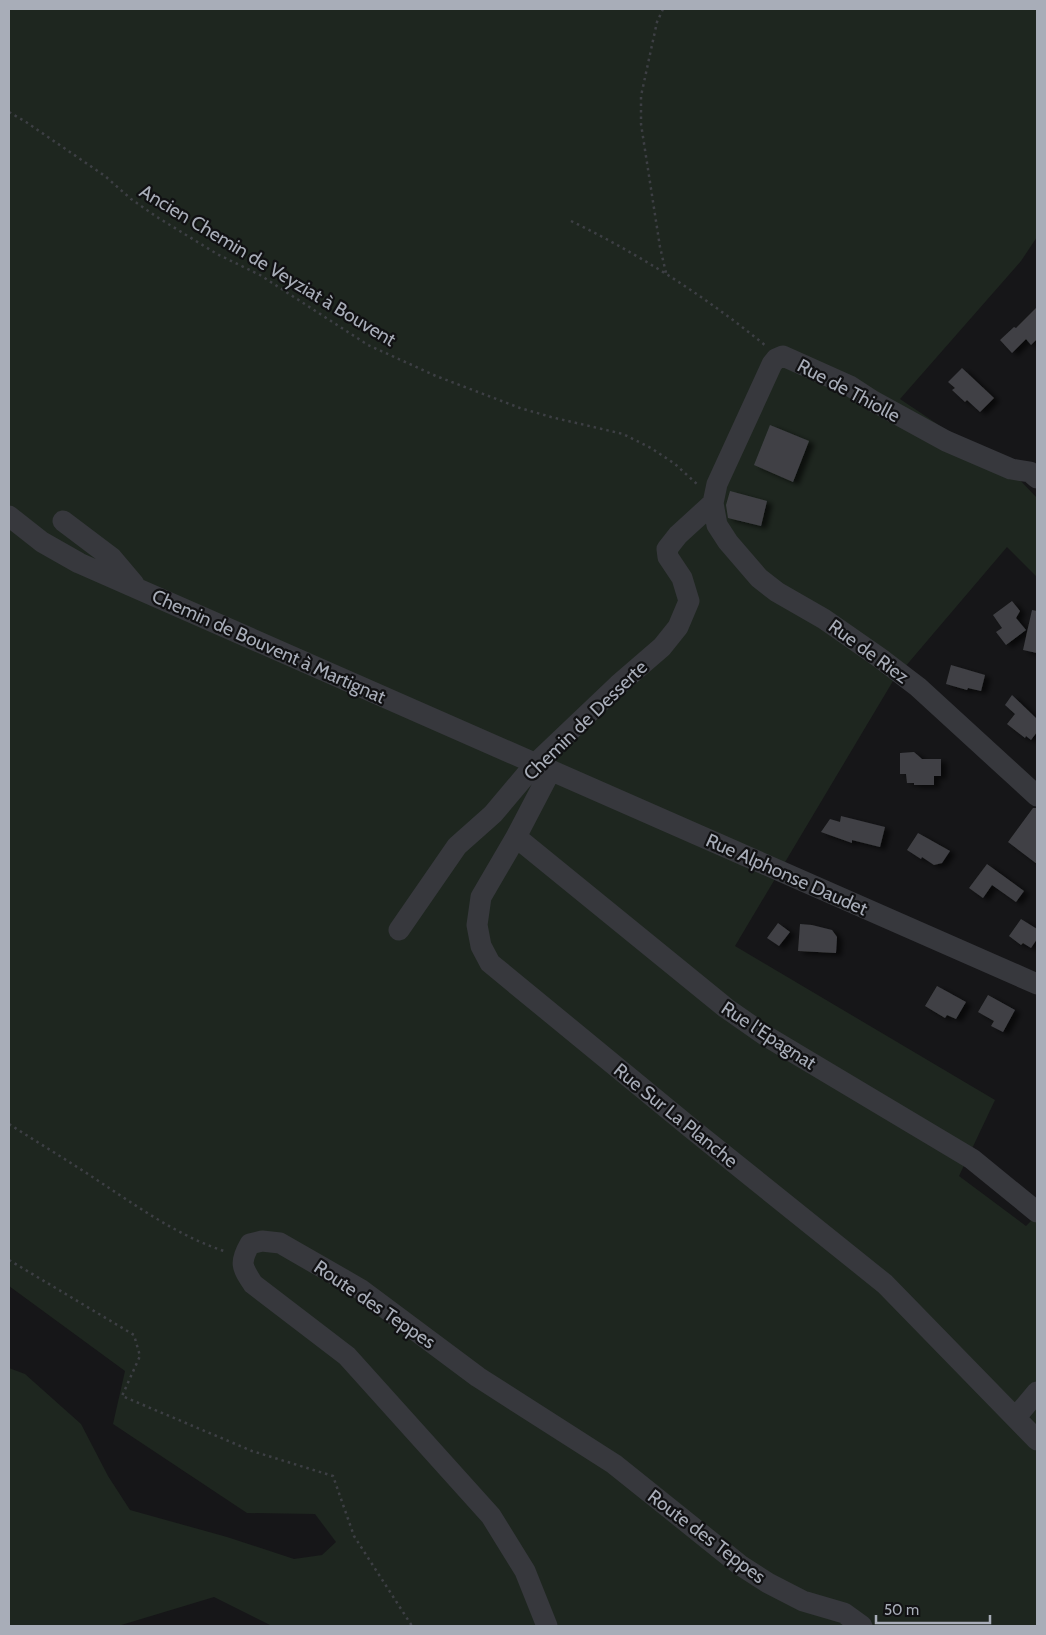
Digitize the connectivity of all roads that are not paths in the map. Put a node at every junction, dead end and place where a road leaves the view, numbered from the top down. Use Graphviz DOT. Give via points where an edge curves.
graph roads {
  1 [pos="1035,469"];
  2 [pos="713,503"];
  3 [pos="9,516"];
  4 [pos="63,521"];
  5 [pos="137,588"];
  6 [pos="544,767"];
  7 [pos="1037,796"];
  8 [pos="516,837"];
  9 [pos="399,930"];
  10 [pos="1037,984"];
  11 [pos="1037,1212"];
  12 [pos="1037,1392"];
  13 [pos="1016,1417"];
  14 [pos="1037,1440"];
  15 [pos="547,1626"];
  16 [pos="862,1626"];
  1 -- 2 [label="street, Rue de Thiolle" via="1011,469 946,441 850,386 783,356 772,364 716,484"];
  2 -- 6 [label="street, Chemin de Desserte" via="667,549 668,557 682,578 689,602 678,628 662,647 618,685"];
  2 -- 7 [label="street, Rue de Riez" via="717,525 759,578 824,618 918,687"];
  3 -- 5 [label="street, Chemin de Bouvent à Martignat" via="60,553"];
  4 -- 5 [label="street" via="112,558"];
  5 -- 6 [label="street, Chemin de Bouvent à Martignat"];
  6 -- 8 [label="street, Rue Sur La Planche"];
  6 -- 9 [label="street, Chemin de Desserte" via="457,846"];
  6 -- 10 [label="street, Rue Alphonse Daudet"];
  8 -- 11 [label="street, Rue l'Epagnat" via="726,1008 766,1036 972,1159"];
  8 -- 13 [label="street, Rue Sur La Planche" via="481,897 477,924 481,946 490,962 885,1284"];
  12 -- 13 [label="street"];
  13 -- 14 [label="street, Rue Sur La Planche"];
  15 -- 16 [label="street, Route des Teppes" via="525,1571 491,1516 347,1356 253,1284 244,1270 243,1256 250,1244 280,1242 360,1289 478,1377 614,1464 740,1565 803,1601 844,1613"];
}
